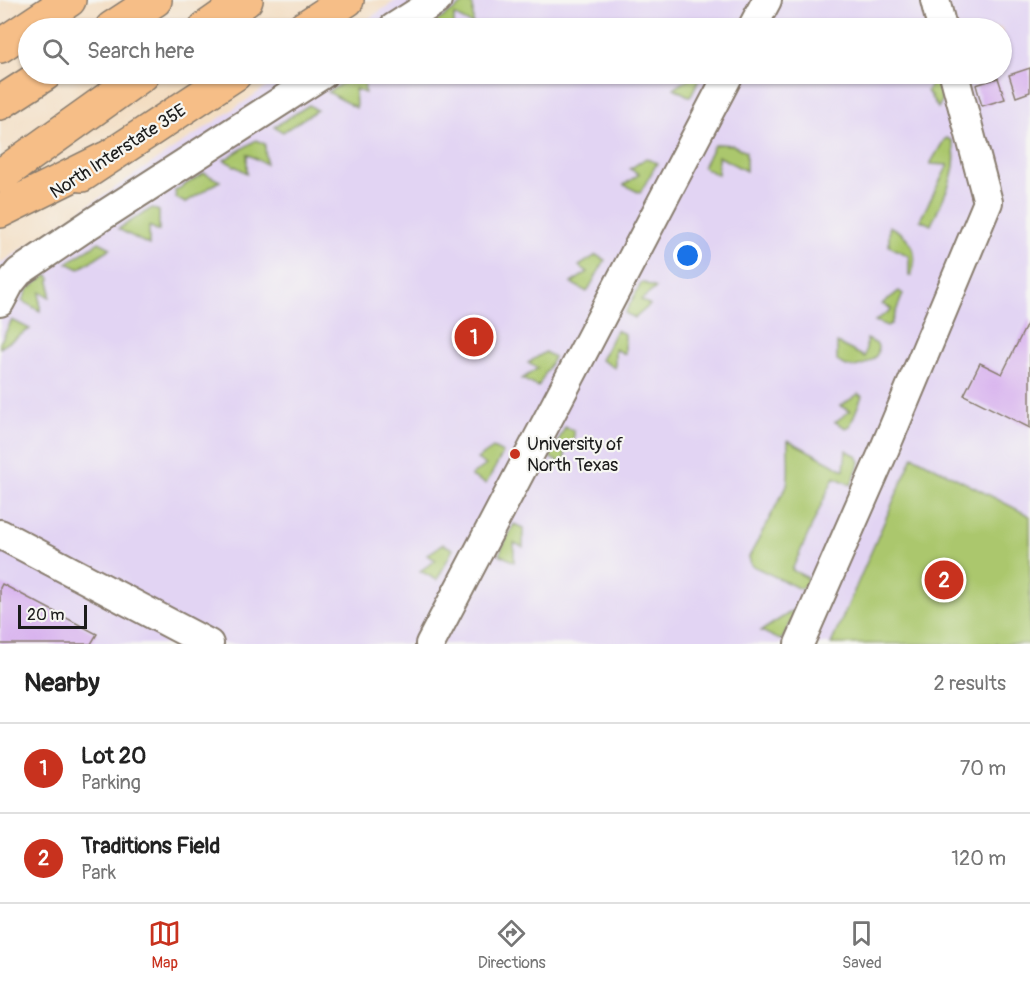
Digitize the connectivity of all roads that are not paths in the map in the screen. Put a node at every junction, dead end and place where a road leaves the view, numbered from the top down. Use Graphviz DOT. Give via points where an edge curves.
graph roads {
  1 [pos="69,0"];
  2 [pos="155,0"];
  3 [pos="246,0"];
  4 [pos="347,0"];
  5 [pos="437,0"];
  6 [pos="767,0"];
  7 [pos="935,0"];
  8 [pos="42,18"];
  9 [pos="127,18"];
  10 [pos="220,18"];
  11 [pos="319,18"];
  12 [pos="409,18"];
  13 [pos="757,18"];
  14 [pos="940,18"];
  15 [pos="18,34"];
  16 [pos="0,46"];
  17 [pos="29,84"];
  18 [pos="129,84"];
  19 [pos="221,84"];
  20 [pos="307,84"];
  21 [pos="724,84"];
  22 [pos="957,84"];
  23 [pos="0,103"];
  24 [pos="105,159"];
  25 [pos="0,176"];
  26 [pos="0,211"];
  27 [pos="0,229"];
  28 [pos="0,302"];
  29 [pos="0,534"];
  30 [pos="209,644"];
  31 [pos="430,644"];
  32 [pos="799,644"];
  1 -- 8 [label="main road"];
  2 -- 9 [label="main road"];
  3 -- 10 [label="main road"];
  4 -- 11 [label="main road"];
  5 -- 12 [label="lane"];
  6 -- 13 [label="lane"];
  7 -- 14 [label="lane"];
  15 -- 16 [label="main road"];
  17 -- 23 [label="main road"];
  18 -- 25 [label="main road"];
  19 -- 24 [label="main road, North Interstate 35E"];
  20 -- 28 [label="lane" via="19,272"];
  21 -- 31 [label="lane"];
  22 -- 32 [label="lane" via="988,202"];
  24 -- 26 [label="main road"];
  24 -- 27 [label="main road, North Interstate 35E"];
  29 -- 30 [label="lane"];
}
